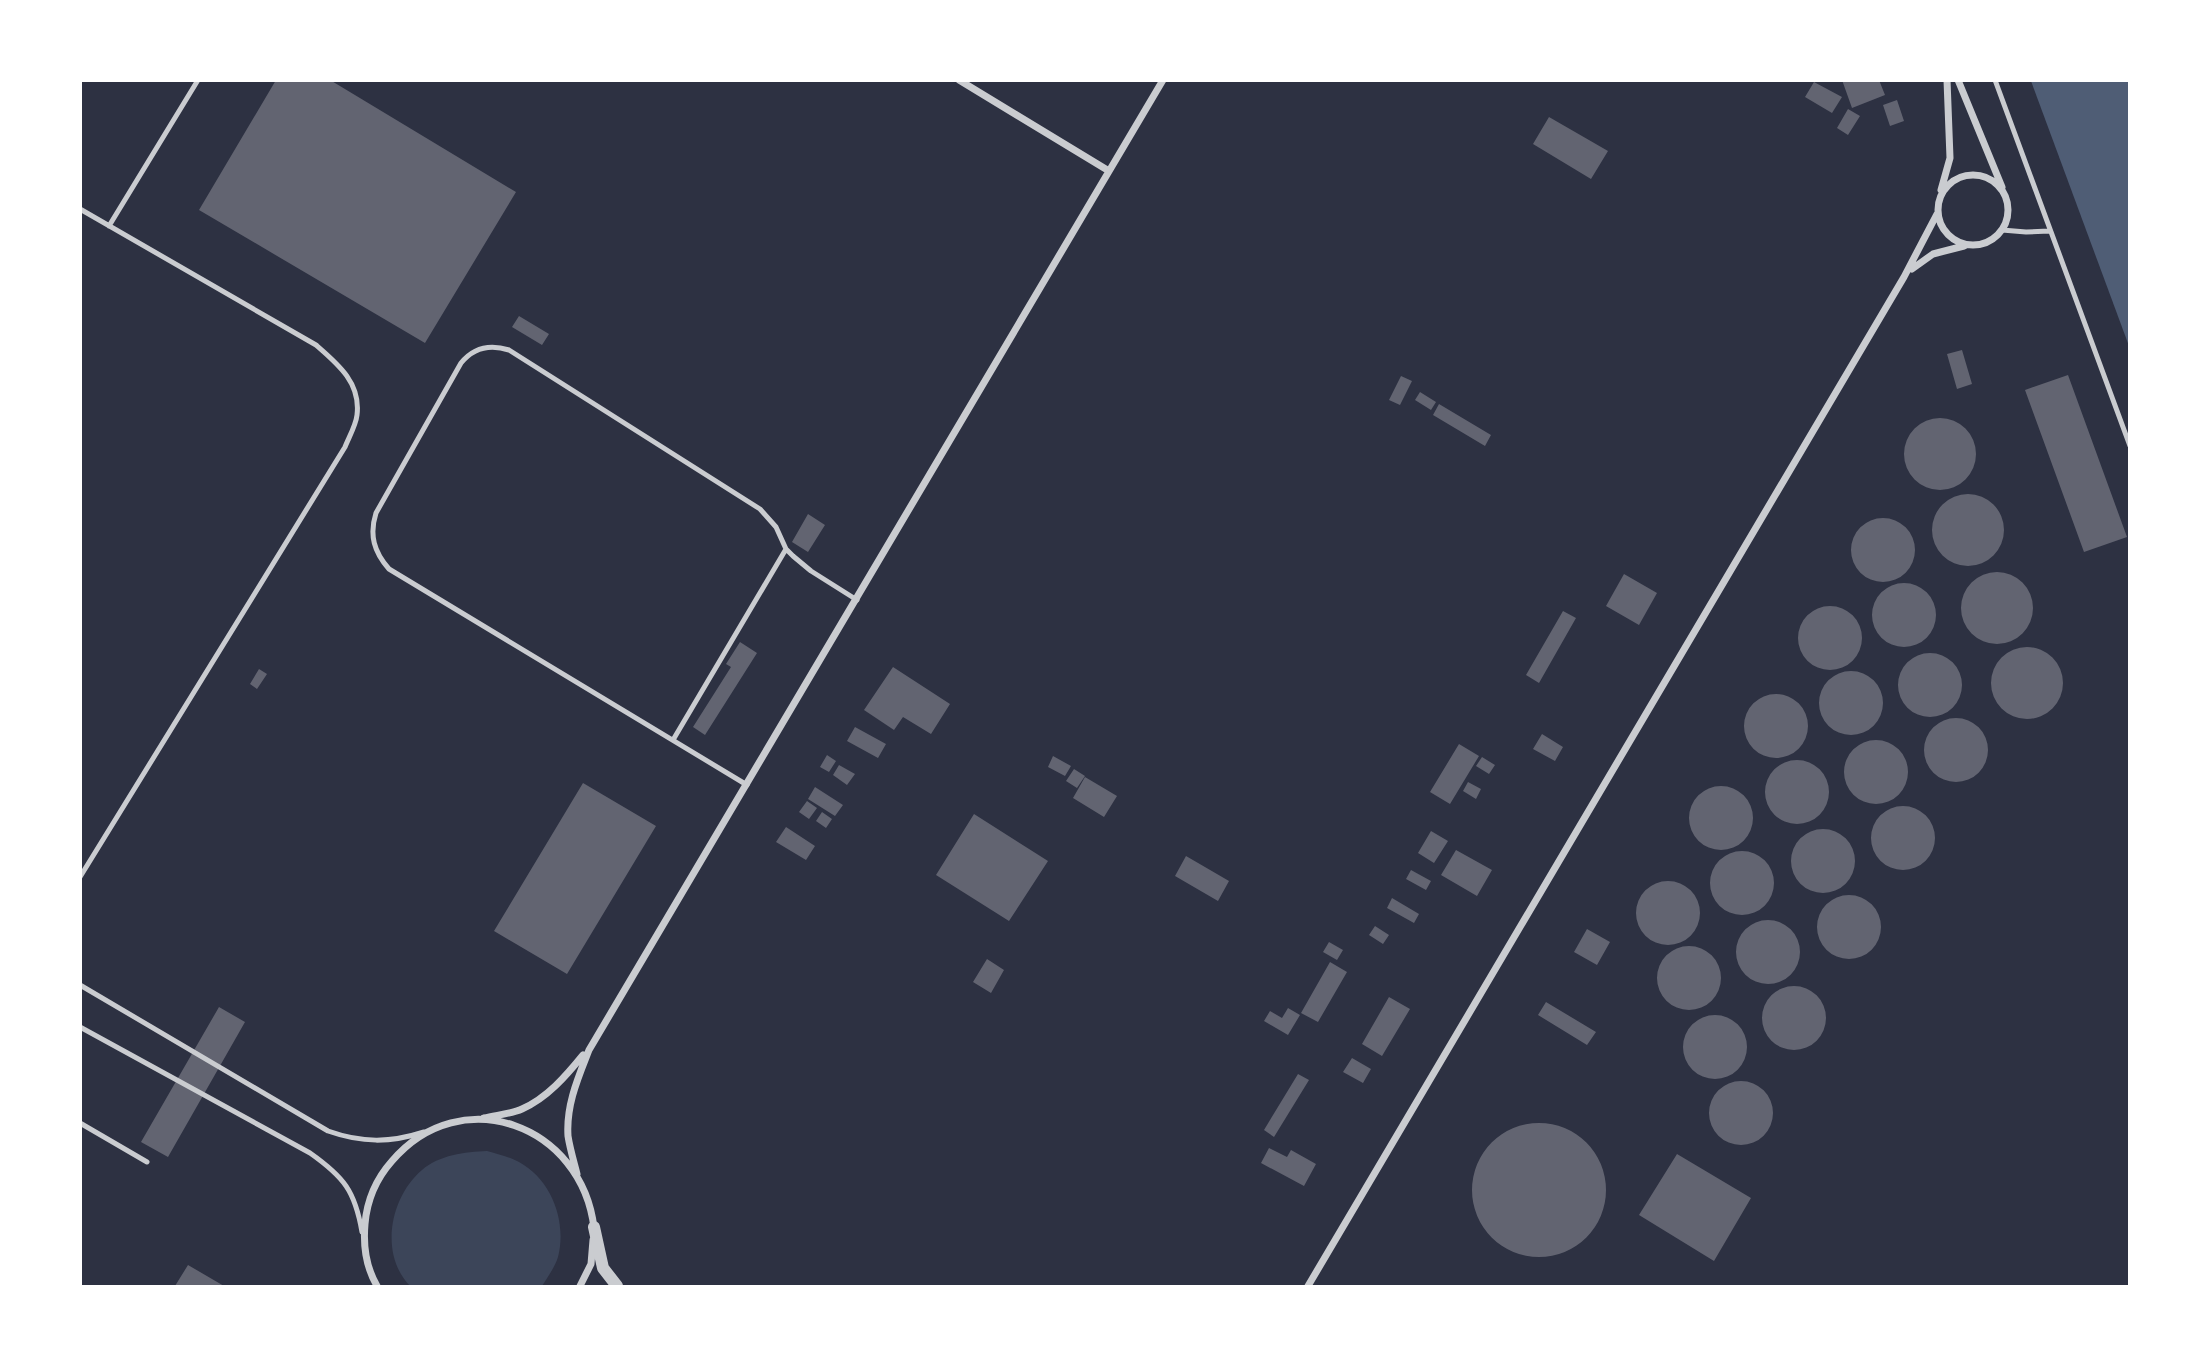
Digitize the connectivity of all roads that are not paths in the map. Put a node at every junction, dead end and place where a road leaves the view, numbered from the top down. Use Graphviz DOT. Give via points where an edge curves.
graph roads {
  1 [pos="198,80"];
  2 [pos="959,80"];
  3 [pos="1163,80"];
  4 [pos="1947,80"];
  5 [pos="1958,80"];
  6 [pos="1995,80"];
  7 [pos="1110,171"];
  8 [pos="2005,194"];
  9 [pos="1940,196"];
  10 [pos="80,209"];
  11 [pos="1937,214"];
  12 [pos="109,226"];
  13 [pos="2003,230"];
  14 [pos="2049,231"];
  15 [pos="1969,245"];
  16 [pos="1904,277"];
  17 [pos="2130,446"];
  18 [pos="786,548"];
  19 [pos="857,600"];
  20 [pos="673,740"];
  21 [pos="747,785"];
  22 [pos="80,877"];
  23 [pos="80,985"];
  24 [pos="80,1027"];
  25 [pos="589,1049"];
  26 [pos="478,1119"];
  27 [pos="80,1123"];
  28 [pos="435,1128"];
  29 [pos="147,1163"];
  30 [pos="577,1174"];
  31 [pos="594,1227"];
  32 [pos="364,1242"];
  33 [pos="376,1286"];
  34 [pos="580,1286"];
  35 [pos="617,1286"];
  36 [pos="1308,1286"];
  1 -- 12 [label="lane"];
  2 -- 7 [label="street"];
  3 -- 7 [label="street"];
  4 -- 9 [label="street" via="1950,158"];
  5 -- 8 [label="street"];
  6 -- 14 [label="lane"];
  7 -- 19 [label="street"];
  8 -- 9 [label="street" via="1989,177 1978,174 1955,179"];
  8 -- 13 [label="street" via="2009,212"];
  9 -- 11 [label="street"];
  10 -- 12 [label="lane"];
  11 -- 15 [label="street" via="1948,235"];
  11 -- 16 [label="street"];
  12 -- 22 [label="lane" via="316,345 344,369 356,394 357,416 345,447"];
  13 -- 14 [label="lane"];
  13 -- 15 [label="street" via="1988,242"];
  14 -- 17 [label="lane"];
  15 -- 16 [label="street" via="1933,254"];
  16 -- 36 [label="street"];
  18 -- 19 [label="lane" via="810,571"];
  18 -- 20 [label="lane"];
  18 -- 20 [label="lane" via="769,517 750,502 509,350 481,348 461,363 376,513 372,532 376,552 389,569"];
  19 -- 21 [label="street"];
  20 -- 21 [label="lane"];
  21 -- 25 [label="street"];
  23 -- 28 [label="lane" via="328,1131 374,1141 405,1139"];
  24 -- 32 [label="lane" via="329,1167 358,1206"];
  25 -- 26 [label="street" via="540,1099 520,1110"];
  25 -- 30 [label="street" via="569,1112"];
  26 -- 28 [label="street"];
  26 -- 30 [label="street" via="507,1123 535,1134 559,1151"];
  27 -- 29 [label="lane"];
  28 -- 32 [label="street" via="404,1147 381,1174 367,1206"];
  30 -- 31 [label="street" via="589,1199"];
  31 -- 34 [label="street" via="591,1264"];
  31 -- 35 [label="street" via="603,1268"];
  32 -- 33 [label="street"];
}
